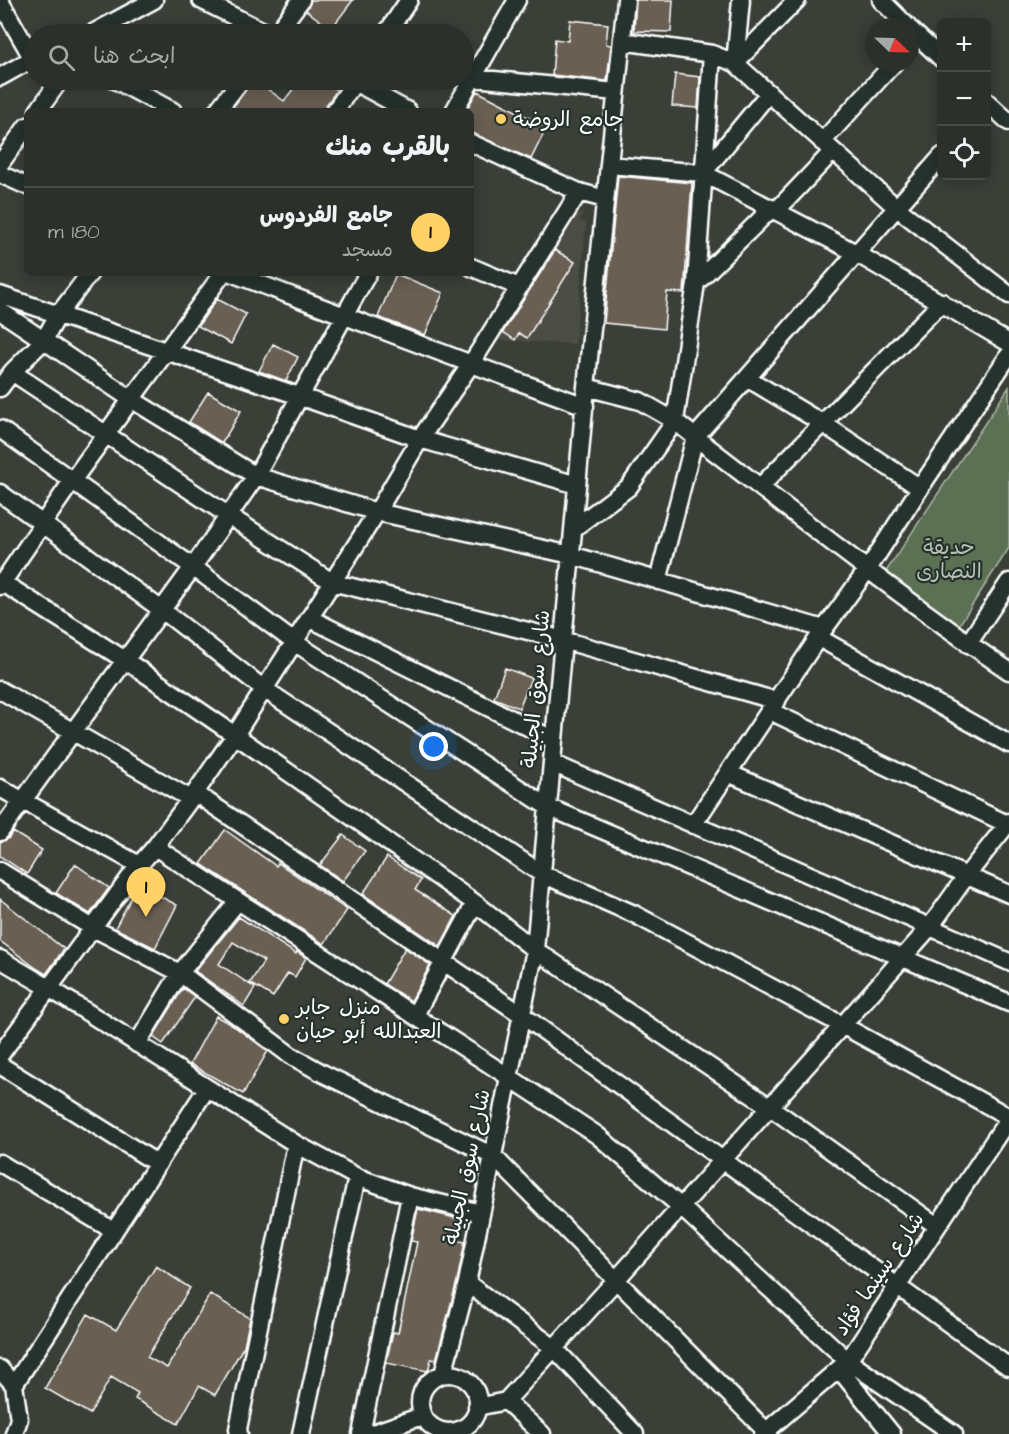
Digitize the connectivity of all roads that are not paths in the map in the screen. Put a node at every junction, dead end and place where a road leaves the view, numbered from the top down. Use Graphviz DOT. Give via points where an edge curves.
graph roads {
  1 [pos="154,0"];
  2 [pos="201,0"];
  3 [pos="301,0"];
  4 [pos="410,0"];
  5 [pos="517,0"];
  6 [pos="626,0"];
  7 [pos="741,0"];
  8 [pos="797,0"];
  9 [pos="881,0"];
  10 [pos="0,1"];
  11 [pos="897,18"];
  12 [pos="110,24"];
  13 [pos="249,24"];
  14 [pos="283,24"];
  15 [pos="393,24"];
  16 [pos="919,40"];
  17 [pos="24,41"];
  18 [pos="622,41"];
  19 [pos="712,54"];
  20 [pos="937,54"];
  21 [pos="735,63"];
  22 [pos="24,64"];
  23 [pos="474,68"];
  24 [pos="887,72"];
  25 [pos="0,77"];
  26 [pos="474,78"];
  27 [pos="53,90"];
  28 [pos="134,90"];
  29 [pos="233,90"];
  30 [pos="348,90"];
  31 [pos="371,90"];
  32 [pos="463,90"];
  33 [pos="616,92"];
  34 [pos="769,93"];
  35 [pos="991,106"];
  36 [pos="40,108"];
  37 [pos="167,108"];
  38 [pos="219,108"];
  39 [pos="337,108"];
  40 [pos="403,108"];
  41 [pos="455,108"];
  42 [pos="1009,122"];
  43 [pos="24,130"];
  44 [pos="474,144"];
  45 [pos="828,146"];
  46 [pos="937,162"];
  47 [pos="0,164"];
  48 [pos="609,165"];
  49 [pos="703,173"];
  50 [pos="0,174"];
  51 [pos="24,185"];
  52 [pos="579,192"];
  53 [pos="605,199"];
  54 [pos="897,208"];
  55 [pos="774,209"];
  56 [pos="856,253"];
  57 [pos="474,268"];
  58 [pos="88,276"];
  59 [pos="221,276"];
  60 [pos="239,276"];
  61 [pos="366,276"];
  62 [pos="696,283"];
  63 [pos="519,288"];
  64 [pos="0,295"];
  65 [pos="1009,295"];
  66 [pos="942,302"];
  67 [pos="0,311"];
  68 [pos="58,315"];
  69 [pos="345,315"];
  70 [pos="44,340"];
  71 [pos="1009,343"];
  72 [pos="165,351"];
  73 [pos="1009,355"];
  74 [pos="471,364"];
  75 [pos="12,372"];
  76 [pos="747,378"];
  77 [pos="586,387"];
  78 [pos="0,388"];
  79 [pos="299,396"];
  80 [pos="131,399"];
  81 [pos="585,406"];
  82 [pos="675,421"];
  83 [pos="822,423"];
  84 [pos="0,429"];
  85 [pos="106,434"];
  86 [pos="695,437"];
  87 [pos="420,439"];
  88 [pos="256,476"];
  89 [pos="72,481"];
  90 [pos="578,485"];
  91 [pos="760,487"];
  92 [pos="920,488"];
  93 [pos="0,493"];
  94 [pos="376,512"];
  95 [pos="229,516"];
  96 [pos="43,523"];
  97 [pos="574,528"];
  98 [pos="571,555"];
  99 [pos="193,567"];
  100 [pos="868,570"];
  101 [pos="658,581"];
  102 [pos="332,582"];
  103 [pos="1009,582"];
  104 [pos="1,583"];
  105 [pos="162,610"];
  106 [pos="309,618"];
  107 [pos="821,634"];
  108 [pos="563,640"];
  109 [pos="294,642"];
  110 [pos="968,644"];
  111 [pos="125,660"];
  112 [pos="1009,671"];
  113 [pos="264,689"];
  114 [pos="0,690"];
  115 [pos="773,706"];
  116 [pos="73,731"];
  117 [pos="234,735"];
  118 [pos="554,740"];
  119 [pos="1009,744"];
  120 [pos="552,763"];
  121 [pos="728,773"];
  122 [pos="0,788"];
  123 [pos="193,796"];
  124 [pos="22,801"];
  125 [pos="548,807"];
  126 [pos="1008,824"];
  127 [pos="693,825"];
  128 [pos="0,832"];
  129 [pos="155,847"];
  130 [pos="139,865"];
  131 [pos="0,871"];
  132 [pos="542,874"];
  133 [pos="967,875"];
  134 [pos="1009,894"];
  135 [pos="238,901"];
  136 [pos="476,903"];
  137 [pos="930,927"];
  138 [pos="93,928"];
  139 [pos="535,950"];
  140 [pos="902,958"];
  141 [pos="0,959"];
  142 [pos="444,962"];
  143 [pos="1009,962"];
  144 [pos="180,974"];
  145 [pos="49,988"];
  146 [pos="1009,1003"];
  147 [pos="415,1015"];
  148 [pos="522,1015"];
  149 [pos="842,1024"];
  150 [pos="137,1044"];
  151 [pos="0,1055"];
  152 [pos="0,1065"];
  153 [pos="509,1077"];
  154 [pos="207,1088"];
  155 [pos="770,1107"];
  156 [pos="1009,1117"];
  157 [pos="296,1144"];
  158 [pos="493,1155"];
  159 [pos="723,1160"];
  160 [pos="0,1163"];
  161 [pos="158,1164"];
  162 [pos="357,1177"];
  163 [pos="410,1196"];
  164 [pos="681,1207"];
  165 [pos="481,1213"];
  166 [pos="937,1226"];
  167 [pos="114,1231"];
  168 [pos="616,1280"];
  169 [pos="466,1283"];
  170 [pos="897,1286"];
  171 [pos="554,1348"];
  172 [pos="843,1365"];
  173 [pos="1009,1367"];
  174 [pos="0,1369"];
  175 [pos="443,1374"];
  176 [pos="14,1385"];
  177 [pos="506,1401"];
  178 [pos="477,1407"];
  179 [pos="422,1416"];
  180 [pos="436,1432"];
  181 [pos="766,1433"];
  182 [pos="14,1434"];
  183 [pos="239,1434"];
  184 [pos="302,1434"];
  185 [pos="361,1434"];
  186 [pos="370,1434"];
  187 [pos="542,1434"];
  188 [pos="635,1434"];
  189 [pos="892,1434"];
  190 [pos="954,1434"];
  1 -- 12 [label="street"];
  2 -- 13 [label="street"];
  3 -- 14 [label="street"];
  4 -- 15 [label="street"];
  5 -- 23 [label="street"];
  6 -- 18 [label="street, شارع سوق الجبيلة"];
  7 -- 21 [label="street"];
  8 -- 21 [label="street"];
  9 -- 11 [label="street"];
  10 -- 17 [label="street"];
  16 -- 20 [label="street"];
  18 -- 19 [label="street"];
  18 -- 33 [label="street, شارع سوق الجبيلة"];
  19 -- 21 [label="street"];
  19 -- 49 [label="street"];
  21 -- 34 [label="street"];
  22 -- 25 [label="street"];
  24 -- 45 [label="street"];
  26 -- 33 [label="street"];
  27 -- 36 [label="street"];
  28 -- 37 [label="street"];
  29 -- 38 [label="street"];
  30 -- 39 [label="street"];
  31 -- 40 [label="street"];
  32 -- 41 [label="street"];
  33 -- 48 [label="street, شارع سوق الجبيلة"];
  34 -- 45 [label="street"];
  34 -- 49 [label="street"];
  35 -- 42 [label="street"];
  43 -- 47 [label="street"];
  44 -- 52 [label="street"];
  45 -- 54 [label="street"];
  45 -- 55 [label="street"];
  46 -- 54 [label="street"];
  48 -- 49 [label="street"];
  48 -- 53 [label="street, شارع سوق الجبيلة"];
  49 -- 55 [label="street"];
  49 -- 62 [label="street"];
  50 -- 51 [label="street"];
  52 -- 53 [label="street"];
  52 -- 63 [label="street"];
  53 -- 77 [label="street, شارع سوق الجبيلة"];
  54 -- 56 [label="street"];
  54 -- 65 [label="street"];
  55 -- 56 [label="street"];
  55 -- 62 [label="street"];
  56 -- 66 [label="street"];
  56 -- 76 [label="street"];
  57 -- 63 [label="street"];
  58 -- 68 [label="street"];
  59 -- 72 [label="street"];
  60 -- 69 [label="street"];
  61 -- 69 [label="street"];
  62 -- 82 [label="street"];
  63 -- 74 [label="street"];
  64 -- 68 [label="street"];
  66 -- 71 [label="street"];
  66 -- 83 [label="street"];
  67 -- 70 [label="street"];
  68 -- 70 [label="street"];
  68 -- 72 [label="street"];
  69 -- 74 [label="street"];
  69 -- 79 [label="street"];
  70 -- 75 [label="street"];
  70 -- 80 [label="street"];
  72 -- 79 [label="street"];
  72 -- 80 [label="street"];
  73 -- 92 [label="street"];
  74 -- 81 [label="street"];
  74 -- 87 [label="street"];
  75 -- 78 [label="street"];
  75 -- 85 [label="street"];
  76 -- 83 [label="street"];
  76 -- 86 [label="street"];
  77 -- 81 [label="street, شارع سوق الجبيلة"];
  77 -- 82 [label="street" via="640,401"];
  79 -- 87 [label="street"];
  79 -- 88 [label="street"];
  80 -- 85 [label="street"];
  80 -- 88 [label="street"];
  81 -- 90 [label="street, شارع سوق الجبيلة"];
  82 -- 86 [label="street"];
  82 -- 97 [label="street" via="629,487"];
  83 -- 91 [label="street"];
  83 -- 92 [label="street"];
  84 -- 89 [label="street"];
  85 -- 89 [label="street"];
  85 -- 95 [label="street"];
  86 -- 91 [label="street"];
  86 -- 101 [label="street"];
  87 -- 90 [label="street"];
  87 -- 94 [label="street"];
  88 -- 94 [label="street"];
  88 -- 95 [label="street"];
  89 -- 96 [label="street"];
  89 -- 99 [label="street"];
  90 -- 97 [label="street, شارع سوق الجبيلة"];
  91 -- 100 [label="street"];
  92 -- 100 [label="street"];
  93 -- 96 [label="street"];
  94 -- 98 [label="street"];
  94 -- 102 [label="street"];
  95 -- 99 [label="street"];
  95 -- 102 [label="street"];
  96 -- 104 [label="street"];
  96 -- 105 [label="street"];
  97 -- 98 [label="street, شارع سوق الجبيلة"];
  98 -- 101 [label="street"];
  98 -- 108 [label="street, شارع سوق الجبيلة"];
  99 -- 105 [label="street"];
  99 -- 109 [label="street"];
  100 -- 107 [label="street"];
  100 -- 110 [label="street"];
  101 -- 107 [label="street"];
  102 -- 106 [label="street"];
  102 -- 108 [label="street"];
  103 -- 110 [label="street"];
  104 -- 111 [label="street"];
  105 -- 111 [label="street"];
  105 -- 113 [label="street"];
  106 -- 109 [label="street"];
  106 -- 118 [label="street"];
  107 -- 115 [label="street"];
  107 -- 119 [label="street"];
  108 -- 115 [label="street"];
  108 -- 118 [label="street, شارع سوق الجبيلة"];
  109 -- 113 [label="street"];
  109 -- 125 [label="street"];
  110 -- 112 [label="street"];
  111 -- 116 [label="street"];
  111 -- 117 [label="street"];
  113 -- 117 [label="street"];
  113 -- 132 [label="street"];
  114 -- 116 [label="street"];
  115 -- 121 [label="street"];
  115 -- 126 [label="street"];
  116 -- 123 [label="street"];
  116 -- 124 [label="street"];
  117 -- 123 [label="street"];
  117 -- 136 [label="street"];
  118 -- 120 [label="street, شارع سوق الجبيلة"];
  120 -- 125 [label="street, شارع سوق الجبيلة"];
  120 -- 127 [label="street"];
  121 -- 127 [label="street"];
  121 -- 133 [label="street"];
  122 -- 124 [label="street"];
  123 -- 129 [label="street"];
  123 -- 142 [label="street"];
  124 -- 128 [label="street"];
  124 -- 130 [label="street"];
  125 -- 132 [label="street, شارع سوق الجبيلة"];
  125 -- 140 [label="street"];
  126 -- 133 [label="street"];
  127 -- 137 [label="street"];
  129 -- 130 [label="street"];
  129 -- 135 [label="street"];
  130 -- 138 [label="street"];
  131 -- 138 [label="street"];
  132 -- 139 [label="street, شارع سوق الجبيلة"];
  132 -- 149 [label="street" via="634,914"];
  133 -- 134 [label="street"];
  133 -- 137 [label="street"];
  135 -- 144 [label="street"];
  135 -- 147 [label="street"];
  136 -- 139 [label="street"];
  136 -- 142 [label="street"];
  137 -- 140 [label="street"];
  137 -- 143 [label="street"];
  138 -- 144 [label="street"];
  138 -- 145 [label="street"];
  139 -- 148 [label="street, شارع سوق الجبيلة"];
  139 -- 155 [label="street"];
  140 -- 146 [label="street"];
  140 -- 149 [label="street"];
  141 -- 145 [label="street"];
  142 -- 147 [label="street"];
  142 -- 148 [label="street"];
  144 -- 150 [label="street"];
  144 -- 158 [label="street" via="290,1055"];
  145 -- 150 [label="street"];
  145 -- 151 [label="street"];
  147 -- 153 [label="street"];
  148 -- 153 [label="street, شارع سوق الجبيلة"];
  148 -- 159 [label="street"];
  149 -- 155 [label="street"];
  149 -- 156 [label="street"];
  150 -- 154 [label="street"];
  152 -- 161 [label="street"];
  153 -- 158 [label="street, شارع سوق الجبيلة"];
  153 -- 164 [label="street" via="597,1136"];
  154 -- 157 [label="street"];
  154 -- 161 [label="street"];
  155 -- 159 [label="street"];
  155 -- 166 [label="street"];
  156 -- 166 [label="street, شارع سينما فؤاد"];
  157 -- 162 [label="street"];
  157 -- 183 [label="street"];
  158 -- 165 [label="street, شارع سوق الجبيلة"];
  158 -- 168 [label="street"];
  159 -- 164 [label="street"];
  159 -- 170 [label="street"];
  160 -- 167 [label="street"];
  161 -- 167 [label="street"];
  162 -- 163 [label="street"];
  162 -- 184 [label="street"];
  163 -- 165 [label="street"];
  163 -- 185 [label="street"];
  164 -- 168 [label="street"];
  164 -- 172 [label="street"];
  165 -- 169 [label="street, شارع سوق الجبيلة"];
  166 -- 170 [label="street, شارع سينما فؤاد"];
  167 -- 176 [label="street"];
  168 -- 171 [label="street"];
  168 -- 181 [label="street"];
  169 -- 171 [label="street"];
  169 -- 175 [label="street, شارع سوق الجبيلة"];
  170 -- 172 [label="street, شارع سينما فؤاد"];
  170 -- 173 [label="street"];
  171 -- 177 [label="street"];
  171 -- 188 [label="street"];
  172 -- 181 [label="street, شارع سينما فؤاد"];
  172 -- 189 [label="street"];
  172 -- 190 [label="street"];
  174 -- 176 [label="street"];
  175 -- 178 [label="street" via="456,1375 470,1383"];
  175 -- 179 [label="street" via="424,1388"];
  176 -- 182 [label="street" via="19,1419"];
  177 -- 178 [label="street"];
  177 -- 187 [label="street"];
  178 -- 180 [label="street" via="466,1426 457,1431"];
  179 -- 180 [label="street"];
  179 -- 186 [label="street"];
}
